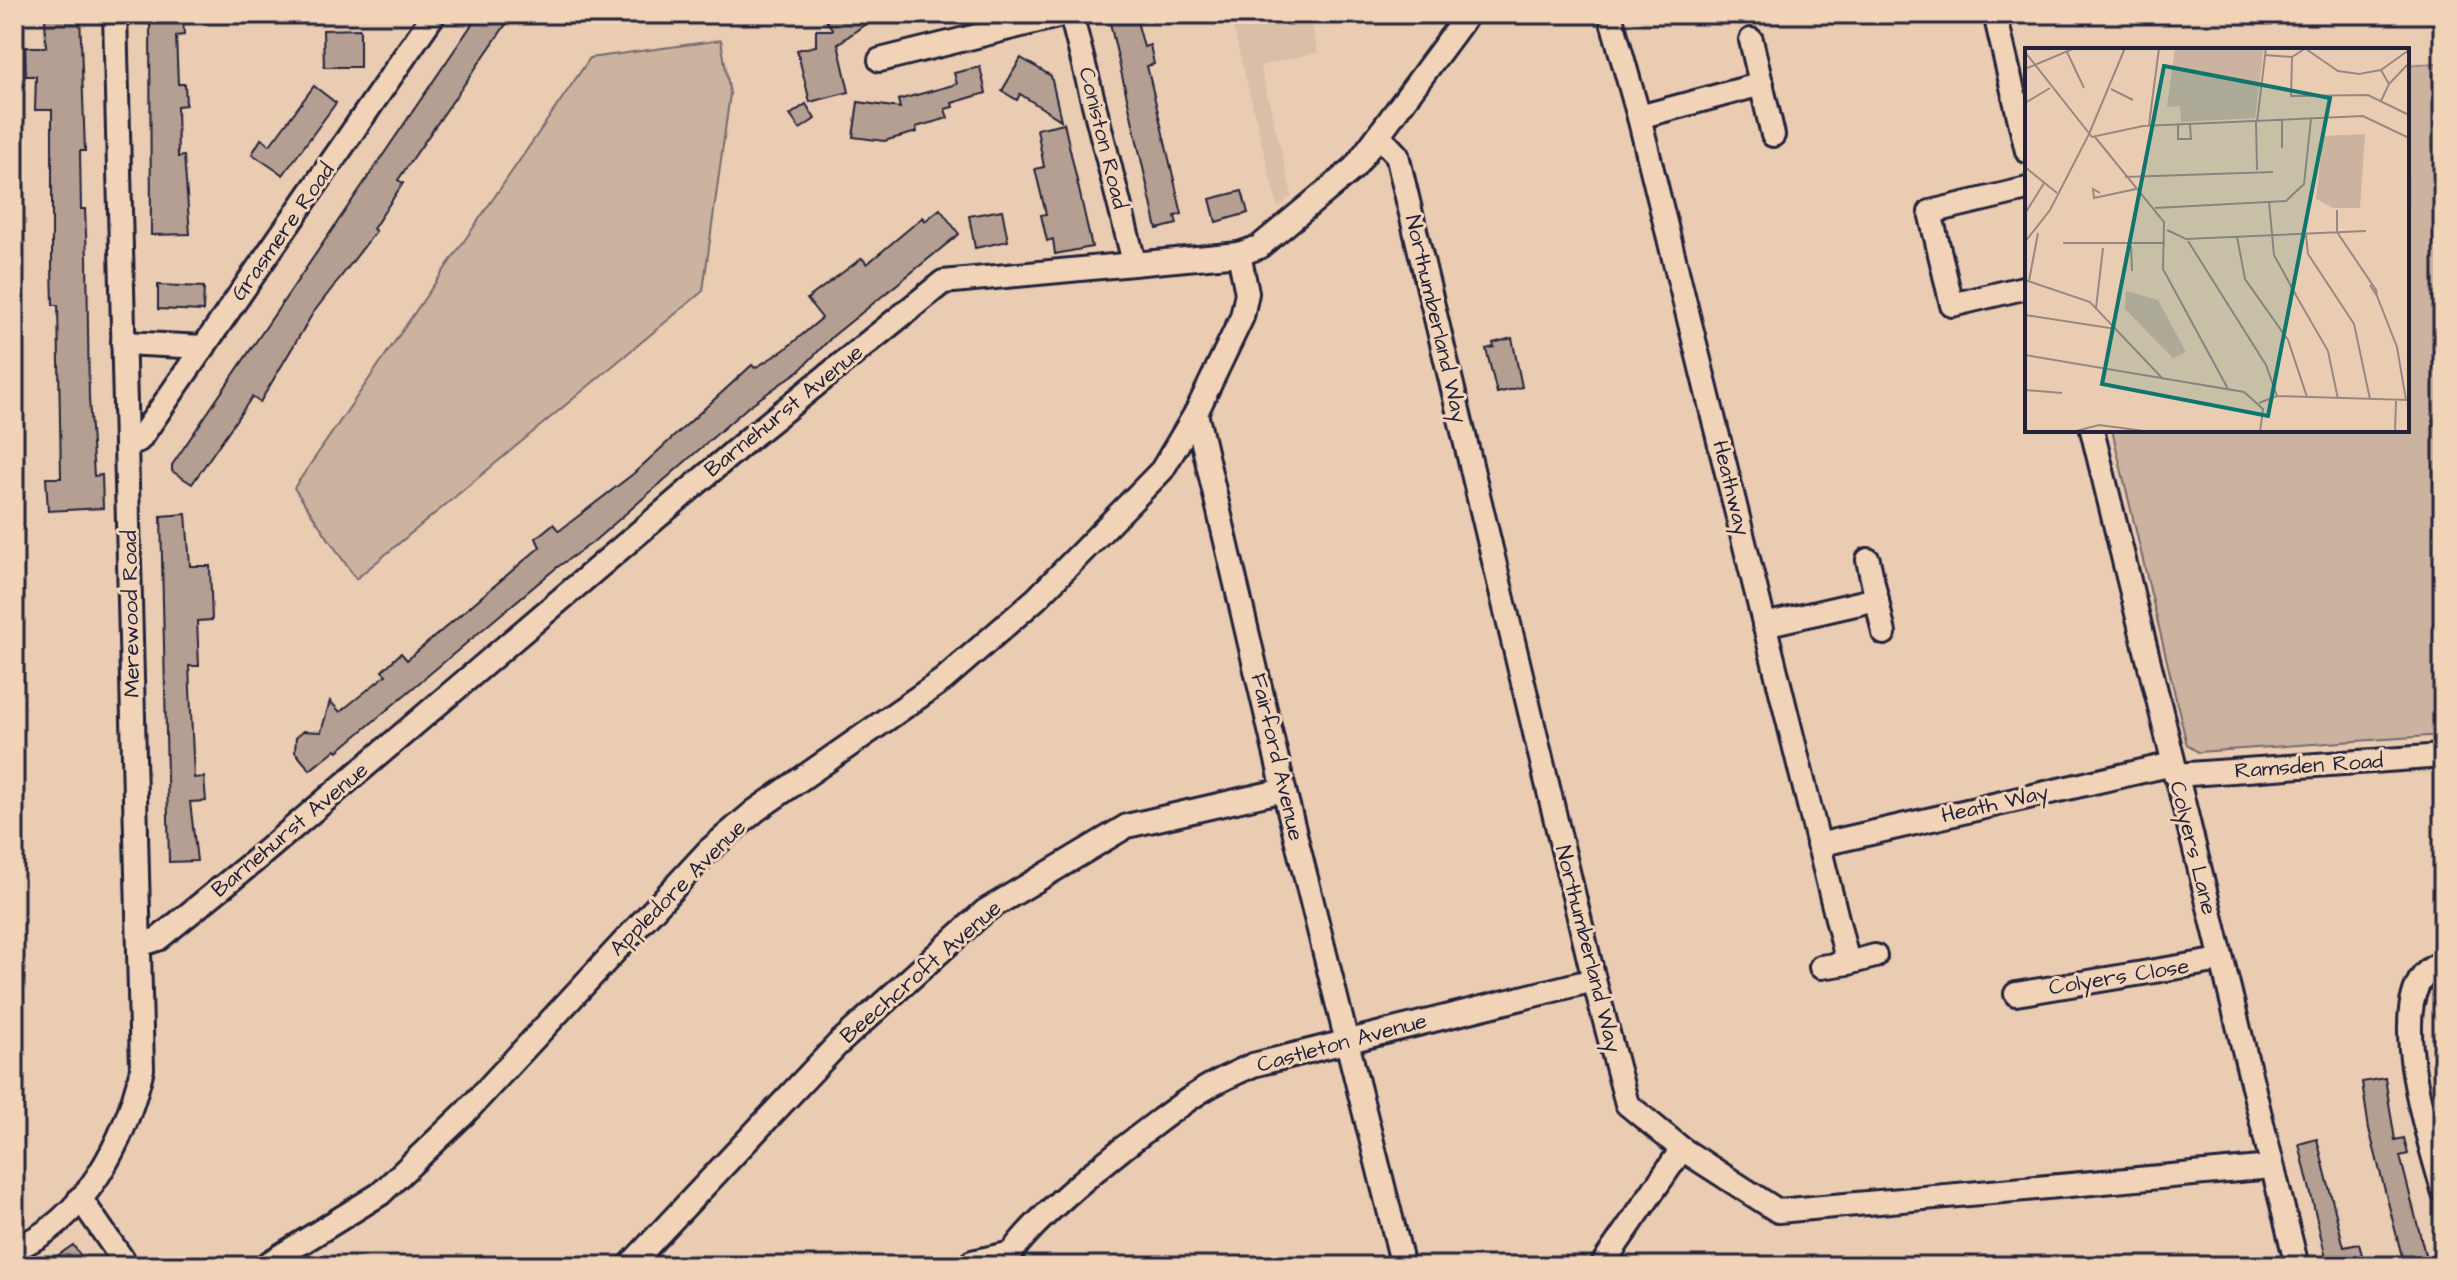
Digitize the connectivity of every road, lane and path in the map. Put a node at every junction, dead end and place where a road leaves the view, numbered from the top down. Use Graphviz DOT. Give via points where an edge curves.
graph roads {
  1 [pos="115,14"];
  2 [pos="1068,14"];
  3 [pos="1468,14"];
  4 [pos="1610,14"];
  5 [pos="1995,14"];
  6 [pos="429,16"];
  7 [pos="1751,40"];
  8 [pos="880,60"];
  9 [pos="1762,84"];
  10 [pos="1639,117"];
  11 [pos="1773,135"];
  12 [pos="1380,137"];
  13 [pos="2025,142"];
  14 [pos="2025,189"];
  15 [pos="1239,254"];
  16 [pos="1134,262"];
  17 [pos="2025,287"];
  18 [pos="123,343"];
  19 [pos="204,347"];
  20 [pos="1196,413"];
  21 [pos="2092,432"];
  22 [pos="126,444"];
  23 [pos="1868,560"];
  24 [pos="1877,599"];
  25 [pos="1764,625"];
  26 [pos="1884,633"];
  27 [pos="2443,756"];
  28 [pos="2174,770"];
  29 [pos="1284,790"];
  30 [pos="1818,845"];
  31 [pos="139,945"];
  32 [pos="1875,956"];
  33 [pos="2221,960"];
  34 [pos="1848,963"];
  35 [pos="2443,963"];
  36 [pos="1821,967"];
  37 [pos="1594,980"];
  38 [pos="2016,994"];
  39 [pos="1347,1040"];
  40 [pos="1682,1149"];
  41 [pos="2272,1167"];
  42 [pos="2443,1191"];
  43 [pos="80,1198"];
  44 [pos="14,1249"];
  45 [pos="1006,1260"];
  46 [pos="1604,1262"];
  47 [pos="127,1266"];
  48 [pos="264,1266"];
  49 [pos="629,1266"];
  50 [pos="968,1266"];
  51 [pos="1403,1266"];
  52 [pos="2297,1266"];
  1 -- 18 [label="street, Merewood Road"];
  2 -- 8 [label="street"];
  2 -- 16 [label="street, Coniston Road"];
  3 -- 12 [label="street, Barnehurst Avenue"];
  4 -- 10 [label="street, Heathway"];
  5 -- 13 [label="street"];
  6 -- 19 [label="street, Grasmere Road"];
  7 -- 9 [label="street"];
  9 -- 10 [label="street"];
  9 -- 11 [label="street"];
  10 -- 25 [label="street, Heathway"];
  12 -- 15 [label="street, Barnehurst Avenue" via="1354,168 1291,223 1259,247"];
  12 -- 37 [label="street, Northumberland Way" via="1397,155"];
  14 -- 17 [label="street" via="1930,212 1952,305"];
  15 -- 16 [label="street, Barnehurst Avenue"];
  15 -- 20 [label="street" via="1247,293 1242,317"];
  16 -- 31 [label="street, Barnehurst Avenue" via="943,282 750,438 253,862 158,939"];
  18 -- 19 [label="street"];
  18 -- 22 [label="street, Merewood Road"];
  19 -- 22 [label="street, Grasmere Road" via="139,440"];
  20 -- 29 [label="street, Fairford Avenue"];
  20 -- 48 [label="street, Appledore Avenue" via="1162,470 1037,598 943,680 755,811 708,851 464,1114 380,1194"];
  21 -- 28 [label="street, Colyers Lane"];
  22 -- 31 [label="street, Merewood Road"];
  23 -- 24 [label="street"];
  24 -- 25 [label="street"];
  24 -- 26 [label="street"];
  25 -- 30 [label="street, Heathway"];
  27 -- 28 [label="street, Ramsden Road"];
  28 -- 30 [label="street, Heath Way"];
  28 -- 33 [label="street, Colyers Lane"];
  29 -- 39 [label="street, Fairford Avenue"];
  29 -- 49 [label="street, Beechcroft Avenue" via="1127,826 985,911 837,1045"];
  30 -- 34 [label="street, Heathway"];
  31 -- 43 [label="street, Merewood Road" via="142,1069 131,1113"];
  32 -- 34 [label="street"];
  33 -- 38 [label="street, Colyers Close"];
  33 -- 41 [label="street, Colyers Lane"];
  34 -- 36 [label="street"];
  35 -- 42 [label="street" via="2420,976 2410,1006 2414,1074"];
  37 -- 39 [label="street, Castleton Avenue"];
  37 -- 40 [label="street, Northumberland Way" via="1627,1104"];
  39 -- 45 [label="street, Castleton Avenue" via="1253,1065 1203,1090 1131,1142 1055,1208"];
  39 -- 51 [label="street, Fairford Avenue"];
  40 -- 41 [label="street, Northumberland Way" via="1778,1211"];
  40 -- 46 [label="street"];
  41 -- 52 [label="street, Colyers Lane"];
  43 -- 44 [label="street, Merewood Road" via="47,1232"];
  43 -- 47 [label="street"];
  45 -- 50 [label="street, Castleton Avenue"];
}
